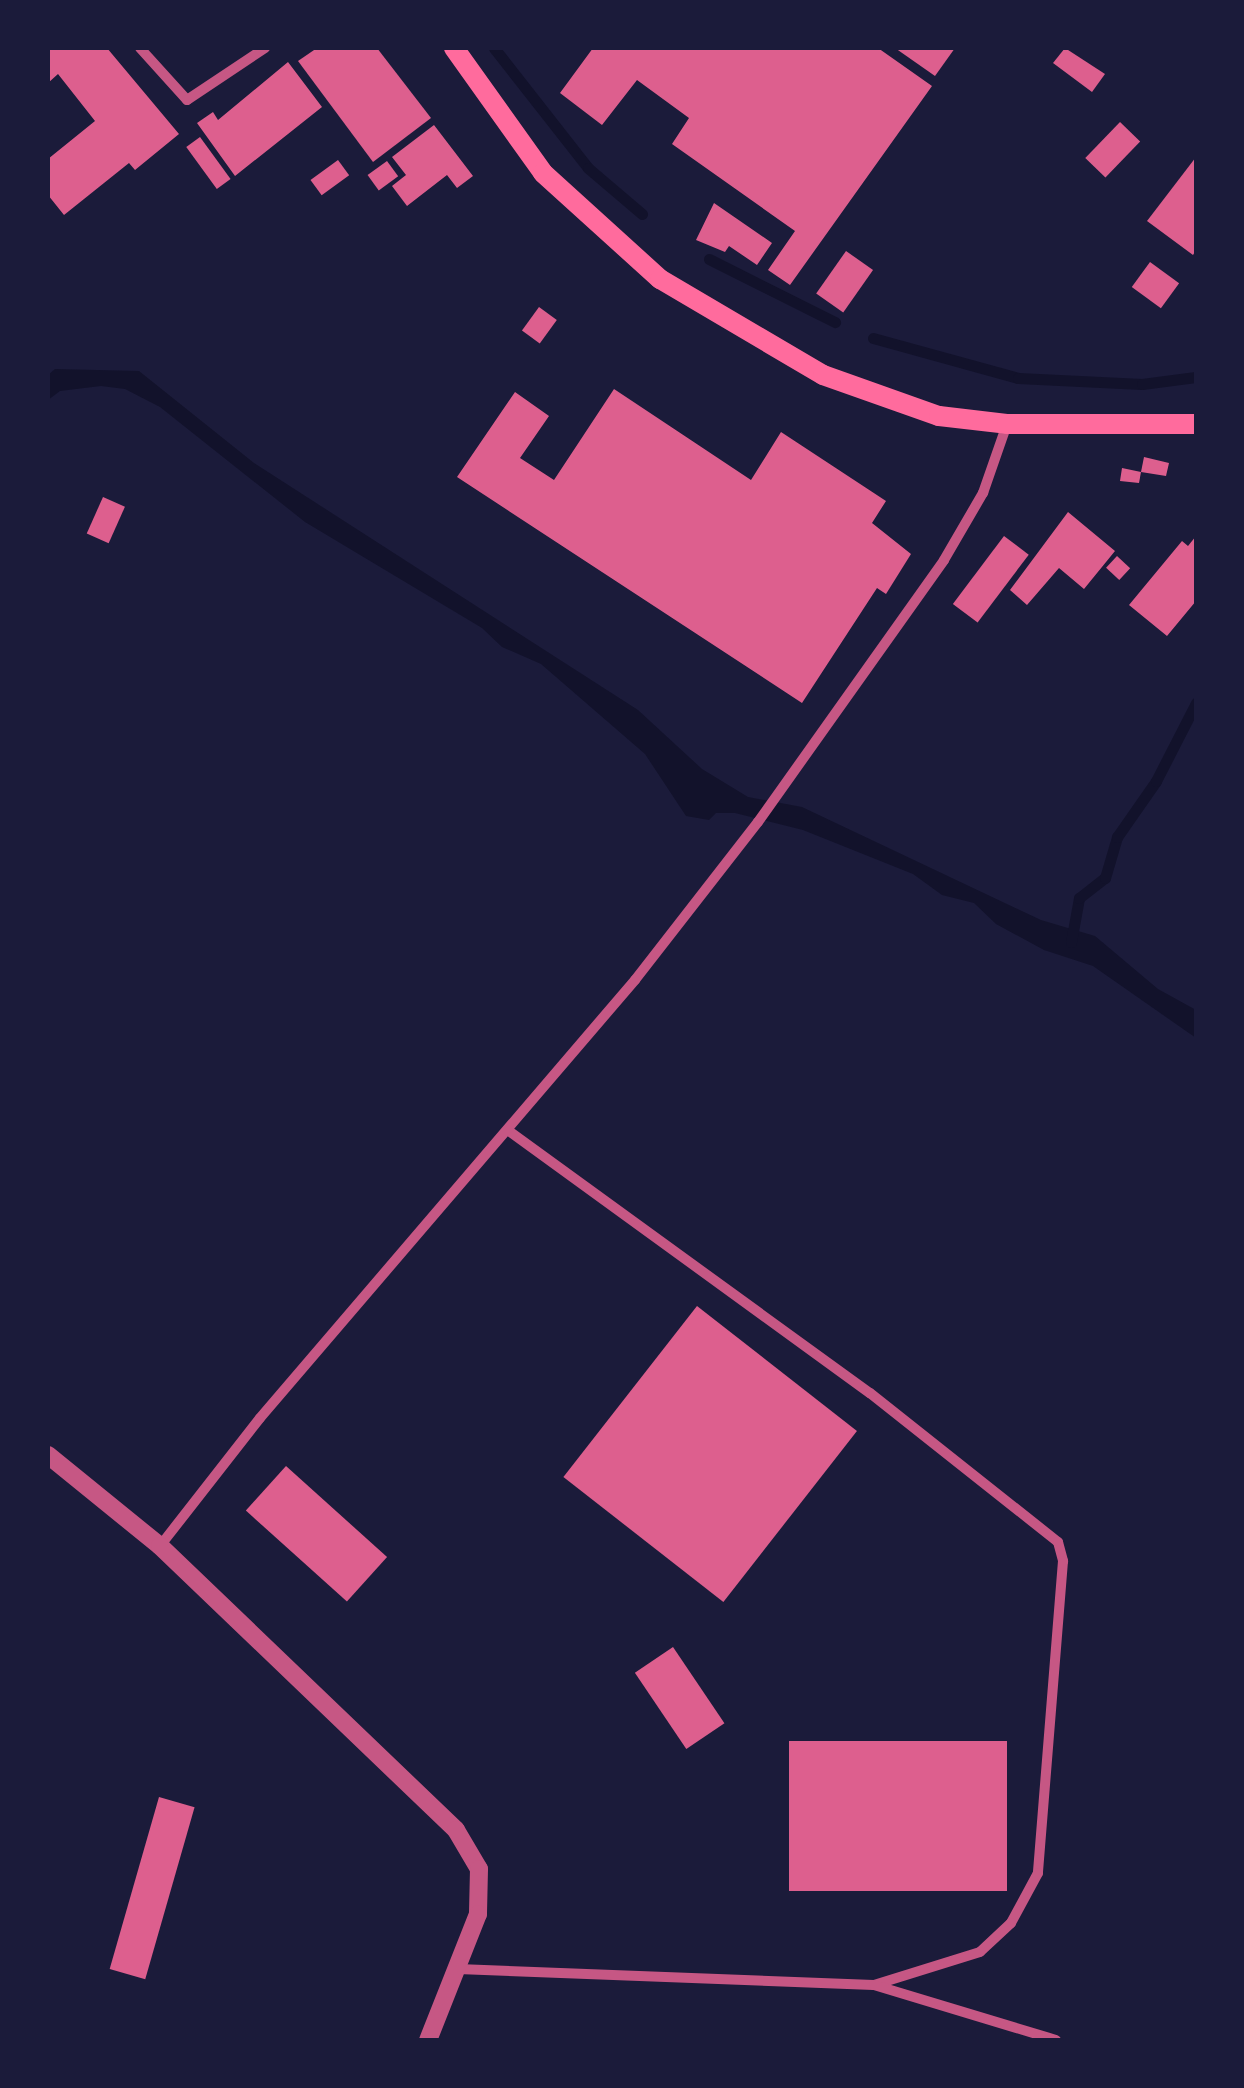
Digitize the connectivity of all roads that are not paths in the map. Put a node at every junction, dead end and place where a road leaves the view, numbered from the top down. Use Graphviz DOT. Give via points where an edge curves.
graph roads {
  1 [pos="140,48"];
  2 [pos="265,48"];
  3 [pos="454,48"];
  4 [pos="1006,424"];
  5 [pos="1196,424"];
  6 [pos="509,1132"];
  7 [pos="48,1455"];
  8 [pos="160,1546"];
  9 [pos="458,1969"];
  10 [pos="874,1985"];
  11 [pos="428,2040"];
  12 [pos="1056,2040"];
  1 -- 2 [label="street" via="187,100"];
  3 -- 4 [label="main road" via="543,173 660,279 822,375 939,416"];
  4 -- 5 [label="main road"];
  4 -- 6 [label="street" via="982,493 944,560 758,822"];
  6 -- 8 [label="street" via="260,1418"];
  6 -- 10 [label="street" via="870,1393 1058,1542 1063,1561 1038,1873 1011,1923 980,1952"];
  7 -- 8 [label="street"];
  8 -- 9 [label="street" via="456,1830 479,1870 478,1914"];
  9 -- 10 [label="street"];
  9 -- 11 [label="street"];
  10 -- 12 [label="street"];
}
